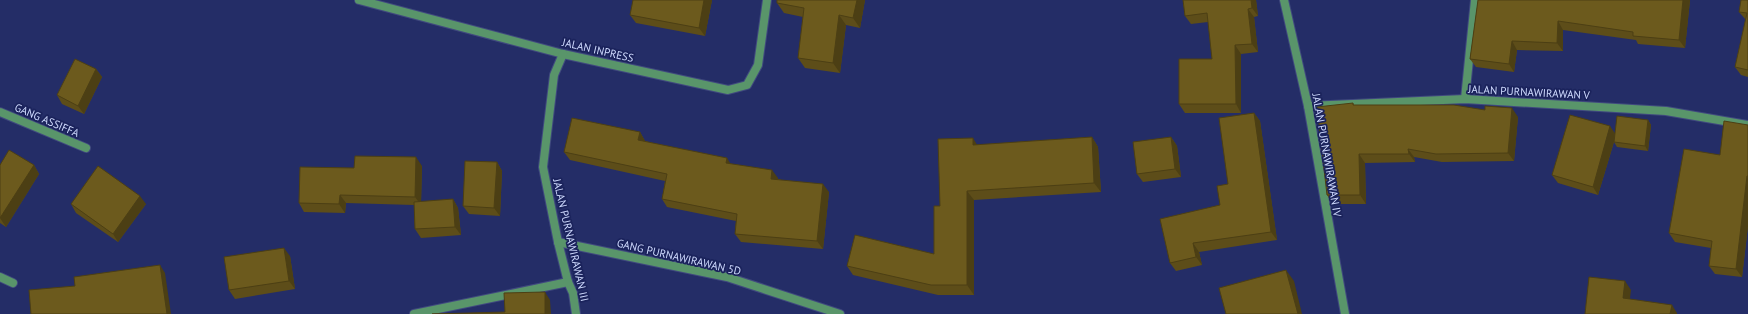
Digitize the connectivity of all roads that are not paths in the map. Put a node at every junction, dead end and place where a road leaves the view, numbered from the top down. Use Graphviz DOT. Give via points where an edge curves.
graph roads {
  1 [pos="359,0"];
  2 [pos="767,0"];
  3 [pos="1284,0"];
  4 [pos="1476,0"];
  5 [pos="563,54"];
  6 [pos="1465,99"];
  7 [pos="1308,106"];
  8 [pos="0,112"];
  9 [pos="1748,124"];
  10 [pos="86,148"];
  11 [pos="558,242"];
  12 [pos="0,277"];
  13 [pos="568,282"];
  14 [pos="13,283"];
  15 [pos="414,314"];
  16 [pos="576,314"];
  17 [pos="840,314"];
  18 [pos="1345,314"];
  1 -- 5 [label="street, JALAN INPRESS"];
  2 -- 5 [label="street, JALAN INPRESS" via="758,64 747,85 728,90"];
  3 -- 7 [label="street, JALAN PURNAWIRAWAN IV"];
  4 -- 6 [label="street"];
  5 -- 11 [label="street, JALAN PURNAWIRAWAN III" via="554,75 543,167"];
  6 -- 7 [label="street, JALAN PURNAWIRAWAN V"];
  6 -- 9 [label="street, JALAN PURNAWIRAWAN V" via="1666,112"];
  7 -- 18 [label="street, JALAN PURNAWIRAWAN IV"];
  8 -- 10 [label="street, GANG ASSIFFA"];
  11 -- 13 [label="street, JALAN PURNAWIRAWAN III"];
  11 -- 17 [label="street, GANG PURNAWIRAWAN 5D" via="727,277"];
  12 -- 14 [label="street"];
  13 -- 15 [label="street"];
  13 -- 16 [label="street, JALAN PURNAWIRAWAN III" via="573,293"];
}
